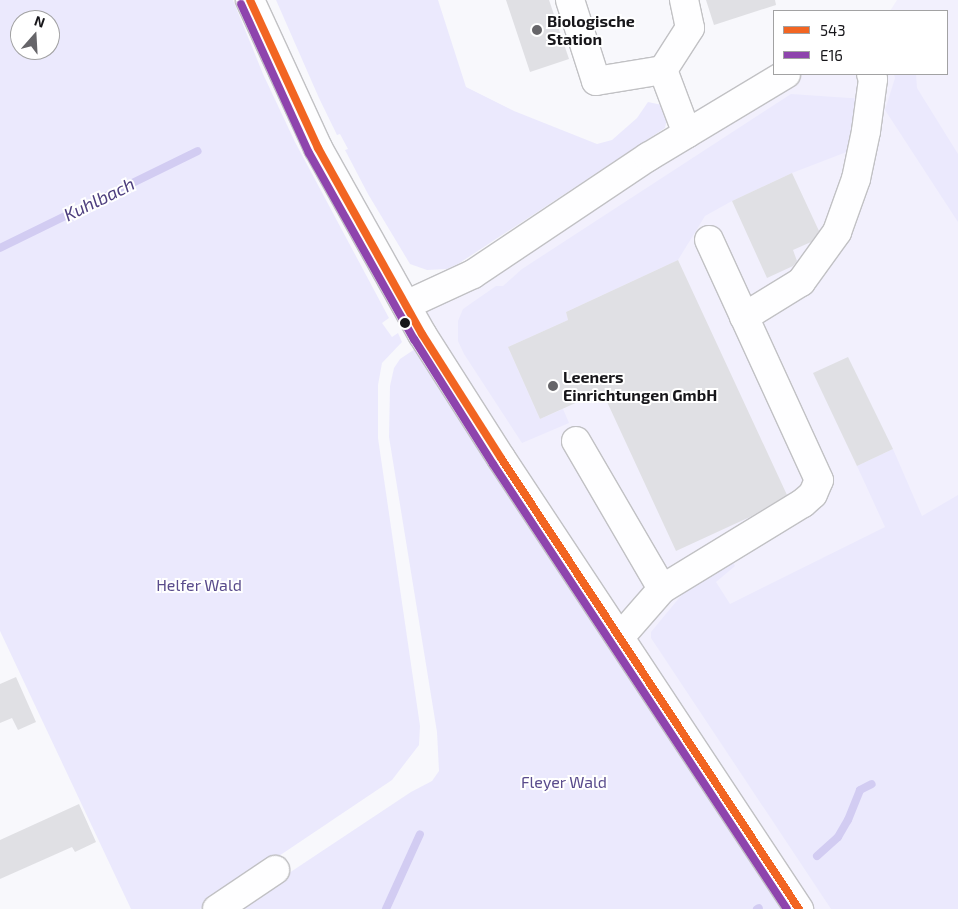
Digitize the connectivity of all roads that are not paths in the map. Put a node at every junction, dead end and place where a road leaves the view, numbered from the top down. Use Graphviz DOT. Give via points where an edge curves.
graph roads {
  1 [pos="250,0"];
  2 [pos="570,0"];
  3 [pos="684,0"];
  4 [pos="663,70"];
  5 [pos="784,75"];
  6 [pos="871,75"];
  7 [pos="687,134"];
  8 [pos="709,240"];
  9 [pos="406,305"];
  10 [pos="744,317"];
  11 [pos="576,442"];
  12 [pos="662,590"];
  13 [pos="620,637"];
  14 [pos="275,870"];
  15 [pos="217,909"];
  16 [pos="799,909"];
  1 -- 9 [label="street" via="318,148"];
  2 -- 4 [label="street" via="596,81"];
  3 -- 4 [label="street" via="690,28"];
  4 -- 7 [label="street"];
  5 -- 7 [label="street"];
  6 -- 10 [label="street" via="866,131 856,178 838,232 801,282"];
  7 -- 9 [label="street" via="473,274"];
  8 -- 10 [label="street"];
  9 -- 13 [label="street" via="501,458"];
  10 -- 12 [label="street" via="819,480 813,494 803,503"];
  11 -- 12 [label="street"];
  12 -- 13 [label="street"];
  13 -- 16 [label="street"];
  14 -- 15 [label="street"];
}
